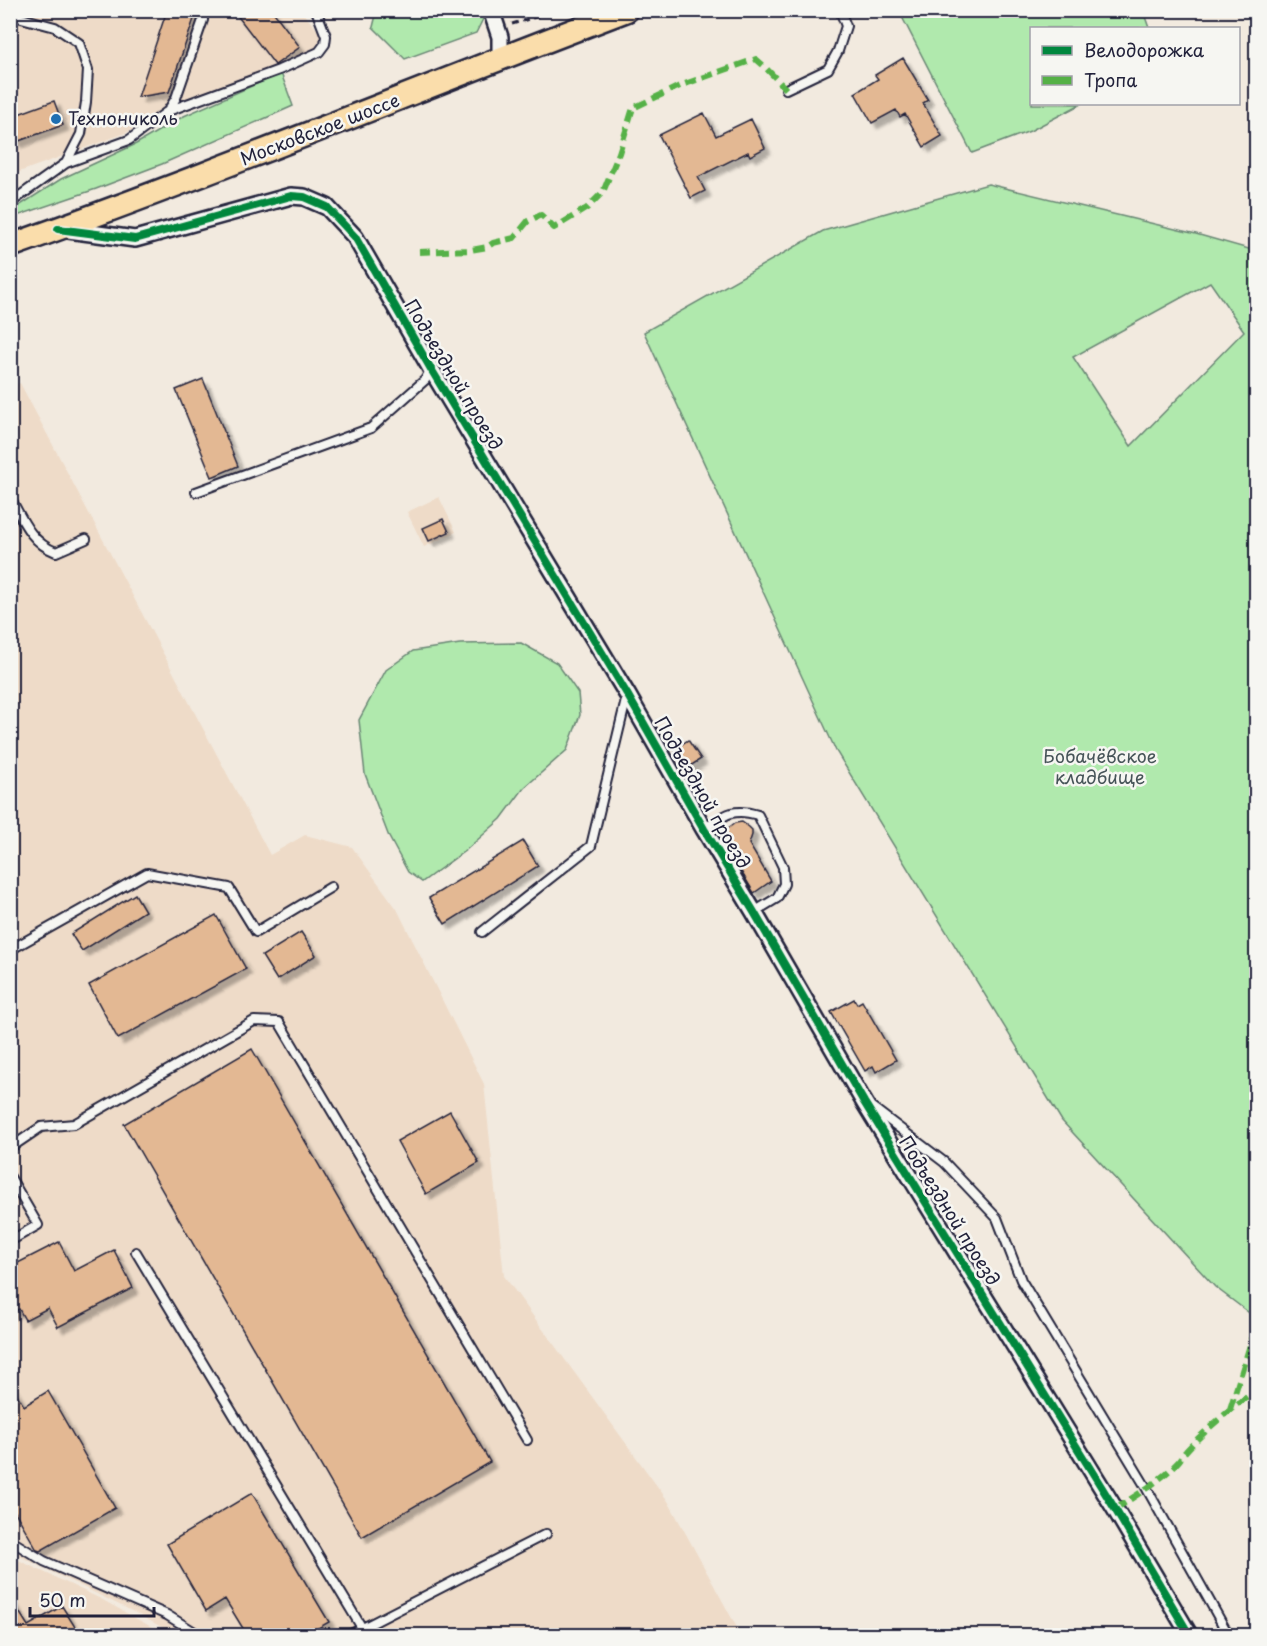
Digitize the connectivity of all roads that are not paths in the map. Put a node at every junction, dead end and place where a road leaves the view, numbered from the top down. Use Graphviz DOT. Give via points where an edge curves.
graph roads {
  1 [pos="203,10"];
  2 [pos="316,10"];
  3 [pos="491,10"];
  4 [pos="627,10"];
  5 [pos="840,10"];
  6 [pos="10,15"];
  7 [pos="500,59"];
  8 [pos="786,89"];
  9 [pos="168,111"];
  10 [pos="66,163"];
  11 [pos="10,203"];
  12 [pos="58,229"];
  13 [pos="10,246"];
  14 [pos="431,369"];
  15 [pos="196,492"];
  16 [pos="10,497"];
  17 [pos="86,539"];
  18 [pos="627,694"];
  19 [pos="704,829"];
  20 [pos="331,887"];
  21 [pos="754,912"];
  22 [pos="482,932"];
  23 [pos="10,950"];
  24 [pos="864,1102"];
  25 [pos="10,1148"];
  26 [pos="10,1177"];
  27 [pos="10,1241"];
  28 [pos="136,1252"];
  29 [pos="527,1440"];
  30 [pos="546,1534"];
  31 [pos="10,1540"];
  32 [pos="362,1628"];
  33 [pos="201,1635"];
  34 [pos="347,1635"];
  35 [pos="1190,1635"];
  36 [pos="1229,1635"];
  1 -- 9 [label="lane" via="176,98"];
  2 -- 9 [label="lane" via="326,36 319,52"];
  3 -- 7 [label="street" via="500,37"];
  4 -- 7 [label="main road, Московское шоссе"];
  5 -- 8 [label="lane" via="846,26 828,69"];
  6 -- 10 [label="lane" via="56,27 79,43 88,70 86,102 81,134"];
  7 -- 12 [label="main road, Московское шоссе"];
  9 -- 10 [label="lane" via="129,140"];
  10 -- 11 [label="lane"];
  12 -- 13 [label="main road, Московское шоссе"];
  12 -- 14 [label="street, Подъездной проезд" via="135,239 291,196 304,197 327,207 355,237"];
  14 -- 15 [label="lane" via="425,380 371,428"];
  14 -- 18 [label="street, Подъездной проезд"];
  16 -- 17 [label="lane" via="30,534 45,548 56,552"];
  18 -- 19 [label="street, Подъездной проезд"];
  18 -- 22 [label="lane" via="591,846"];
  19 -- 21 [label="street, Подъездной проезд"];
  19 -- 21 [label="lane" via="730,812 758,815 783,867 784,884 777,898"];
  20 -- 23 [label="lane" via="256,932 229,888 147,873"];
  21 -- 24 [label="street, Подъездной проезд"];
  24 -- 35 [label="street, Подъездной проезд"];
  24 -- 36 [label="lane" via="944,1162 997,1218 1021,1280 1147,1489"];
  25 -- 29 [label="lane" via="41,1127 74,1124 254,1021 279,1022"];
  26 -- 27 [label="lane" via="38,1225"];
  28 -- 32 [label="lane"];
  30 -- 32 [label="lane"];
  31 -- 33 [label="lane" via="44,1561"];
  32 -- 34 [label="lane"];
}
